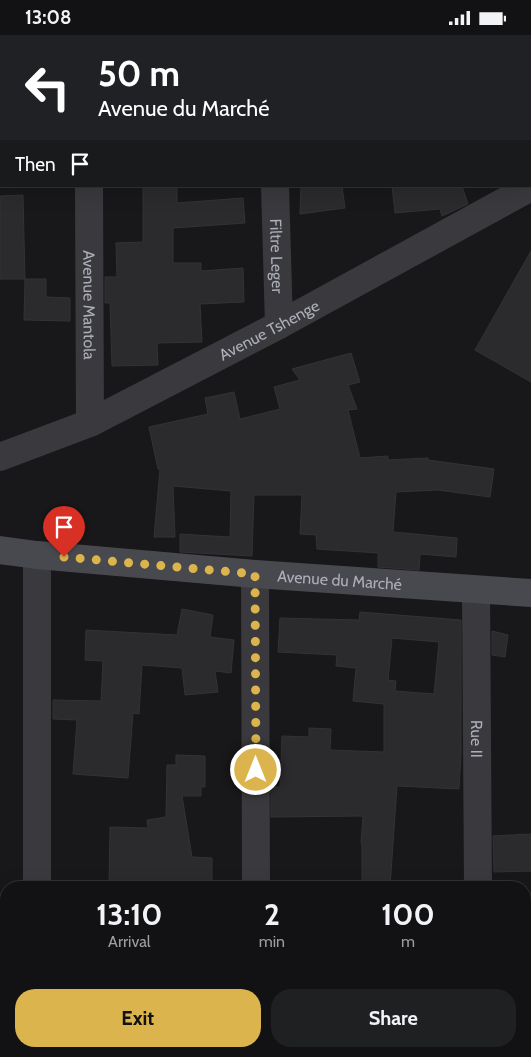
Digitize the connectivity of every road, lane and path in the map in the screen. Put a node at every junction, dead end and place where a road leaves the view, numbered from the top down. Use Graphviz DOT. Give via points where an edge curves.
graph roads {
  1 [pos="89,187"];
  2 [pos="275,187"];
  3 [pos="531,187"];
  4 [pos="279,325"];
  5 [pos="90,423"];
  6 [pos="0,457"];
  7 [pos="0,550"];
  8 [pos="37,555"];
  9 [pos="255,574"];
  10 [pos="476,591"];
  11 [pos="531,593"];
  12 [pos="37,881"];
  13 [pos="256,881"];
  14 [pos="478,881"];
  1 -- 5 [label="street, Avenue Mantola"];
  2 -- 4 [label="street, Filtre Leger"];
  3 -- 4 [label="street, Avenue Tshenge"];
  4 -- 5 [label="street, Avenue Tshenge"];
  5 -- 6 [label="street, Avenue Tshenge"];
  7 -- 8 [label="street, Avenue du Marché"];
  8 -- 9 [label="street, Avenue du Marché"];
  8 -- 12 [label="street"];
  9 -- 10 [label="street, Avenue du Marché"];
  9 -- 13 [label="street"];
  10 -- 11 [label="street, Avenue du Marché"];
  10 -- 14 [label="street, Rue II"];
}
